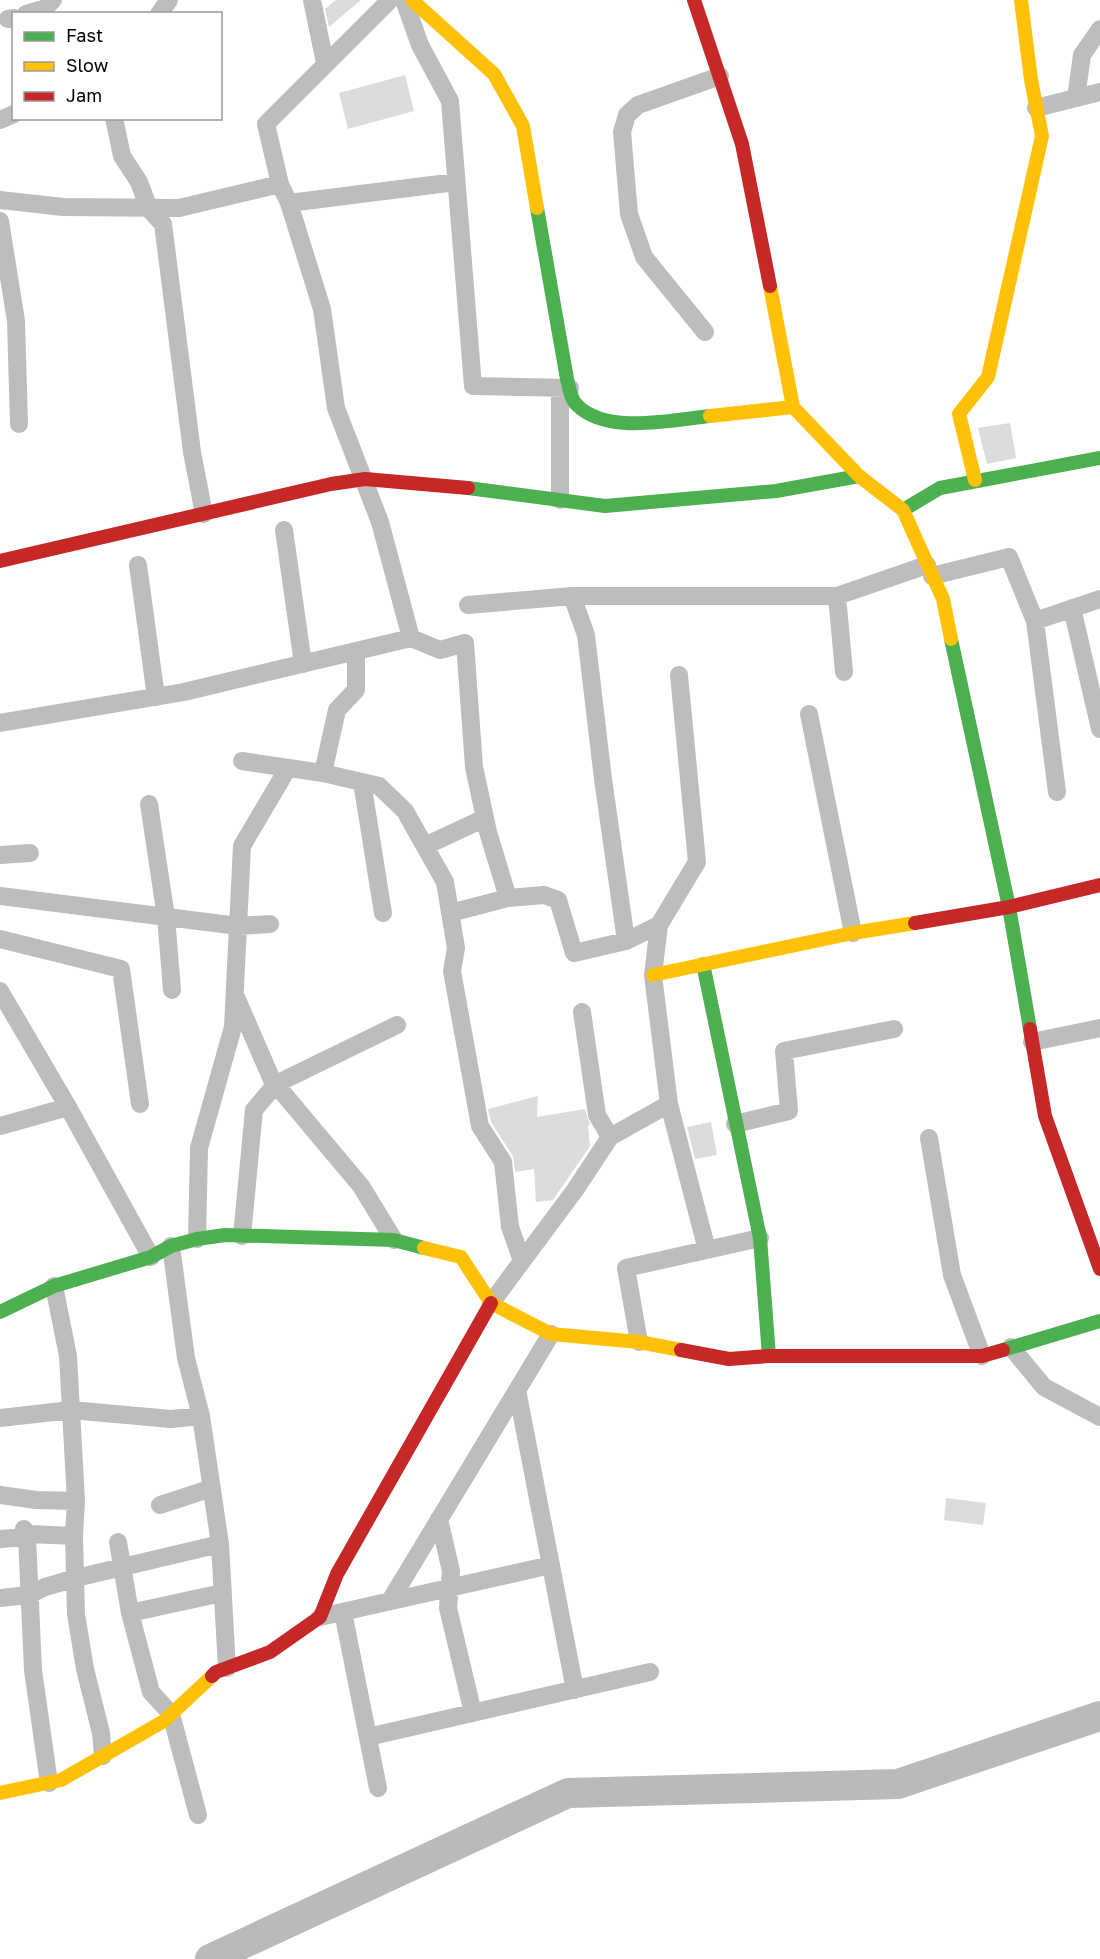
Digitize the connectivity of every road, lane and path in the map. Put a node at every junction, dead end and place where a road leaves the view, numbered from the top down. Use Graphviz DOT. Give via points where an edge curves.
graph roads {
  1 [pos="53,0"];
  2 [pos="312,0"];
  3 [pos="390,0"];
  4 [pos="404,0"];
  5 [pos="412,0"];
  6 [pos="694,0"];
  7 [pos="1021,0"];
  8 [pos="32,12"];
  9 [pos="1100,29"];
  10 [pos="325,63"];
  11 [pos="720,76"];
  12 [pos="1100,92"];
  13 [pos="1076,98"];
  14 [pos="1036,108"];
  15 [pos="114,120"];
  16 [pos="456,182"];
  17 [pos="280,184"];
  18 [pos="0,200"];
  19 [pos="289,203"];
  20 [pos="149,209"];
  21 [pos="0,221"];
  22 [pos="705,332"];
  23 [pos="565,388"];
  24 [pos="793,407"];
  25 [pos="19,424"];
  26 [pos="1100,458"];
  27 [pos="860,476"];
  28 [pos="365,479"];
  29 [pos="975,480"];
  30 [pos="560,500"];
  31 [pos="903,510"];
  32 [pos="204,514"];
  33 [pos="284,530"];
  34 [pos="0,561"];
  35 [pos="138,565"];
  36 [pos="930,570"];
  37 [pos="572,596"];
  38 [pos="837,596"];
  39 [pos="1100,599"];
  40 [pos="468,605"];
  41 [pos="1072,609"];
  42 [pos="1035,621"];
  43 [pos="411,638"];
  44 [pos="356,651"];
  45 [pos="303,664"];
  46 [pos="844,672"];
  47 [pos="679,675"];
  48 [pos="156,697"];
  49 [pos="809,714"];
  50 [pos="0,723"];
  51 [pos="1100,729"];
  52 [pos="242,761"];
  53 [pos="288,768"];
  54 [pos="323,773"];
  55 [pos="362,782"];
  56 [pos="1057,792"];
  57 [pos="149,804"];
  58 [pos="485,818"];
  59 [pos="425,846"];
  60 [pos="30,853"];
  61 [pos="0,855"];
  62 [pos="1100,885"];
  63 [pos="0,896"];
  64 [pos="508,898"];
  65 [pos="1009,907"];
  66 [pos="383,913"];
  67 [pos="450,913"];
  68 [pos="166,917"];
  69 [pos="270,924"];
  70 [pos="659,925"];
  71 [pos="238,926"];
  72 [pos="853,933"];
  73 [pos="0,939"];
  74 [pos="626,941"];
  75 [pos="703,964"];
  76 [pos="653,975"];
  77 [pos="172,990"];
  78 [pos="0,991"];
  79 [pos="235,994"];
  80 [pos="582,1012"];
  81 [pos="397,1025"];
  82 [pos="1100,1028"];
  83 [pos="894,1029"];
  84 [pos="1032,1042"];
  85 [pos="276,1084"];
  86 [pos="140,1104"];
  87 [pos="669,1104"];
  88 [pos="68,1107"];
  89 [pos="735,1124"];
  90 [pos="0,1126"];
  91 [pos="610,1137"];
  92 [pos="929,1138"];
  93 [pos="242,1236"];
  94 [pos="760,1238"];
  95 [pos="197,1239"];
  96 [pos="394,1240"];
  97 [pos="171,1246"];
  98 [pos="707,1250"];
  99 [pos="151,1257"];
  100 [pos="522,1261"];
  101 [pos="1100,1269"];
  102 [pos="54,1286"];
  103 [pos="491,1303"];
  104 [pos="0,1312"];
  105 [pos="1100,1321"];
  106 [pos="551,1334"];
  107 [pos="639,1342"];
  108 [pos="1011,1347"];
  109 [pos="769,1356"];
  110 [pos="981,1356"];
  111 [pos="517,1390"];
  112 [pos="71,1410"];
  113 [pos="201,1416"];
  114 [pos="1100,1417"];
  115 [pos="0,1418"];
  116 [pos="213,1488"];
  117 [pos="0,1494"];
  118 [pos="76,1501"];
  119 [pos="160,1504"];
  120 [pos="439,1519"];
  121 [pos="25,1533"];
  122 [pos="74,1536"];
  123 [pos="0,1539"];
  124 [pos="118,1542"];
  125 [pos="220,1544"];
  126 [pos="551,1565"];
  127 [pos="123,1567"];
  128 [pos="76,1578"];
  129 [pos="450,1588"];
  130 [pos="222,1593"];
  131 [pos="29,1595"];
  132 [pos="0,1598"];
  133 [pos="390,1601"];
  134 [pos="343,1612"];
  135 [pos="130,1613"];
  136 [pos="320,1617"];
  137 [pos="227,1668"];
  138 [pos="650,1672"];
  139 [pos="575,1690"];
  140 [pos="473,1713"];
  141 [pos="171,1714"];
  142 [pos="368,1737"];
  143 [pos="103,1756"];
  144 [pos="49,1783"];
  145 [pos="378,1788"];
  146 [pos="0,1793"];
  147 [pos="198,1815"];
  1 -- 8 [label="street"];
  2 -- 10 [label="street"];
  3 -- 10 [label="street"];
  4 -- 16 [label="street" via="420,45 450,101"];
  5 -- 23 [label="street" via="494,74 523,126"];
  6 -- 11 [label="street"];
  7 -- 14 [label="street"];
  9 -- 13 [label="street" via="1082,55"];
  10 -- 17 [label="street" via="266,123"];
  11 -- 22 [label="street" via="638,105 627,115 622,132 629,214 644,257"];
  11 -- 24 [label="street" via="742,144"];
  12 -- 13 [label="street"];
  13 -- 14 [label="street"];
  14 -- 29 [label="street" via="1042,136 988,377 959,414"];
  15 -- 20 [label="street" via="122,156 139,182"];
  16 -- 19 [label="street"];
  16 -- 23 [label="street" via="473,386"];
  17 -- 19 [label="street"];
  17 -- 20 [label="street" via="179,208"];
  18 -- 20 [label="street" via="63,207"];
  19 -- 28 [label="street" via="322,309 336,408"];
  20 -- 32 [label="street" via="163,224 192,452"];
  21 -- 25 [label="street" via="16,321"];
  23 -- 24 [label="street" via="575,404 590,415 612,422 639,423"];
  23 -- 30 [label="street"];
  24 -- 27 [label="street"];
  26 -- 29 [label="street"];
  27 -- 30 [label="street" via="776,491 605,506"];
  27 -- 31 [label="street"];
  28 -- 30 [label="street"];
  28 -- 32 [label="street"];
  28 -- 43 [label="street"];
  29 -- 31 [label="street" via="940,488"];
  31 -- 36 [label="street"];
  32 -- 34 [label="street"];
  33 -- 45 [label="street"];
  35 -- 48 [label="street"];
  36 -- 38 [label="street"];
  36 -- 42 [label="street" via="1009,557"];
  36 -- 65 [label="street" via="943,599"];
  37 -- 38 [label="street"];
  37 -- 40 [label="street"];
  37 -- 74 [label="street" via="586,635"];
  38 -- 46 [label="street"];
  39 -- 41 [label="street"];
  41 -- 42 [label="street"];
  41 -- 51 [label="street"];
  42 -- 56 [label="street"];
  43 -- 44 [label="street"];
  43 -- 58 [label="street" via="440,650 465,643 474,767"];
  44 -- 45 [label="street"];
  44 -- 54 [label="street" via="356,690 337,710"];
  45 -- 48 [label="street"];
  47 -- 70 [label="street" via="697,862"];
  48 -- 50 [label="street"];
  49 -- 72 [label="street"];
  52 -- 53 [label="street"];
  53 -- 54 [label="street"];
  53 -- 71 [label="street" via="242,846"];
  54 -- 55 [label="street"];
  55 -- 59 [label="street" via="379,786 405,812"];
  55 -- 66 [label="street"];
  57 -- 68 [label="street"];
  58 -- 59 [label="street"];
  58 -- 64 [label="street"];
  59 -- 67 [label="street" via="445,882"];
  60 -- 61 [label="street"];
  62 -- 65 [label="street"];
  63 -- 68 [label="street"];
  64 -- 67 [label="street"];
  64 -- 74 [label="street" via="544,895 558,900 574,953"];
  65 -- 72 [label="street"];
  65 -- 84 [label="street"];
  67 -- 100 [label="street" via="456,948 452,971 480,1126 503,1162 510,1227"];
  68 -- 71 [label="street"];
  68 -- 77 [label="street"];
  69 -- 71 [label="street"];
  70 -- 74 [label="street"];
  70 -- 76 [label="street"];
  71 -- 79 [label="street"];
  72 -- 75 [label="street"];
  73 -- 86 [label="street" via="121,969"];
  75 -- 76 [label="street"];
  75 -- 89 [label="street"];
  76 -- 87 [label="street"];
  78 -- 88 [label="street"];
  79 -- 85 [label="street"];
  79 -- 95 [label="street" via="233,1027 199,1148"];
  80 -- 91 [label="street" via="597,1115"];
  81 -- 85 [label="street"];
  82 -- 84 [label="street"];
  83 -- 89 [label="street" via="784,1051 789,1111"];
  84 -- 101 [label="street" via="1045,1116"];
  85 -- 93 [label="street" via="254,1110"];
  85 -- 96 [label="street" via="362,1186"];
  87 -- 91 [label="street"];
  87 -- 98 [label="street"];
  88 -- 90 [label="street"];
  88 -- 99 [label="street"];
  89 -- 94 [label="street"];
  91 -- 100 [label="street"];
  92 -- 110 [label="street" via="952,1275"];
  93 -- 95 [label="street"];
  93 -- 96 [label="street"];
  94 -- 98 [label="street"];
  94 -- 109 [label="street"];
  95 -- 97 [label="street"];
  96 -- 103 [label="street" via="461,1257"];
  97 -- 99 [label="street"];
  97 -- 113 [label="street" via="186,1358"];
  98 -- 107 [label="street" via="626,1268"];
  99 -- 102 [label="street"];
  100 -- 103 [label="street"];
  102 -- 104 [label="street"];
  102 -- 112 [label="street" via="68,1356"];
  103 -- 106 [label="street"];
  103 -- 136 [label="street" via="337,1574"];
  105 -- 108 [label="street"];
  106 -- 107 [label="street"];
  106 -- 111 [label="street"];
  107 -- 109 [label="street" via="729,1359"];
  108 -- 110 [label="street"];
  108 -- 114 [label="street" via="1044,1387"];
  109 -- 110 [label="street"];
  111 -- 120 [label="street"];
  111 -- 126 [label="street"];
  112 -- 113 [label="street" via="171,1419"];
  112 -- 115 [label="street"];
  112 -- 118 [label="street"];
  113 -- 116 [label="street"];
  116 -- 119 [label="street"];
  116 -- 125 [label="street"];
  117 -- 118 [label="street"];
  118 -- 122 [label="street"];
  120 -- 129 [label="street" via="451,1571"];
  120 -- 133 [label="street"];
  121 -- 122 [label="street"];
  121 -- 123 [label="street"];
  121 -- 131 [label="street"];
  122 -- 128 [label="street"];
  124 -- 127 [label="street"];
  125 -- 127 [label="street"];
  125 -- 130 [label="street"];
  126 -- 129 [label="street"];
  126 -- 139 [label="street"];
  127 -- 128 [label="street"];
  127 -- 135 [label="street"];
  128 -- 131 [label="street"];
  128 -- 143 [label="street" via="76,1614"];
  129 -- 133 [label="street"];
  129 -- 140 [label="street" via="448,1608"];
  130 -- 135 [label="street"];
  130 -- 137 [label="street"];
  131 -- 132 [label="street"];
  131 -- 144 [label="street" via="33,1670"];
  133 -- 134 [label="street"];
  134 -- 136 [label="street"];
  134 -- 142 [label="street"];
  135 -- 141 [label="street" via="151,1692"];
  136 -- 137 [label="street" via="270,1652"];
  137 -- 141 [label="street" via="216,1672"];
  138 -- 139 [label="street"];
  139 -- 140 [label="street"];
  140 -- 142 [label="street"];
  141 -- 143 [label="street"];
  141 -- 147 [label="street"];
  142 -- 145 [label="street"];
  143 -- 144 [label="street"];
  144 -- 146 [label="street"];
}
